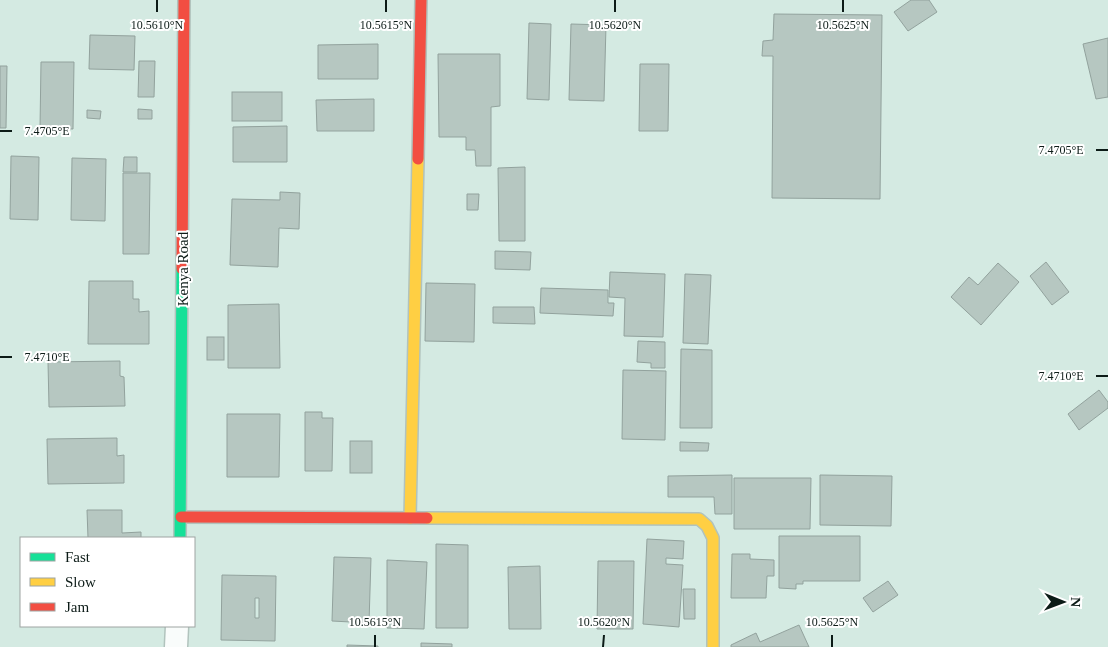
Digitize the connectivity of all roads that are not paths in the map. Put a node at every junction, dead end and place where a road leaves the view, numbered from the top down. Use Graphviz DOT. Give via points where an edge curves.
graph roads {
  1 [pos="184,0"];
  2 [pos="421,0"];
  3 [pos="181,517"];
  4 [pos="410,518"];
  5 [pos="180,537"];
  6 [pos="177,627"];
  7 [pos="176,647"];
  8 [pos="713,647"];
  1 -- 3 [label="street, Kenya Road"];
  2 -- 4 [label="street"];
  3 -- 4 [label="street"];
  3 -- 5 [label="street, Kenya Road"];
  4 -- 8 [label="street" via="698,519 707,526 713,538"];
  6 -- 7 [label="street"];
}
